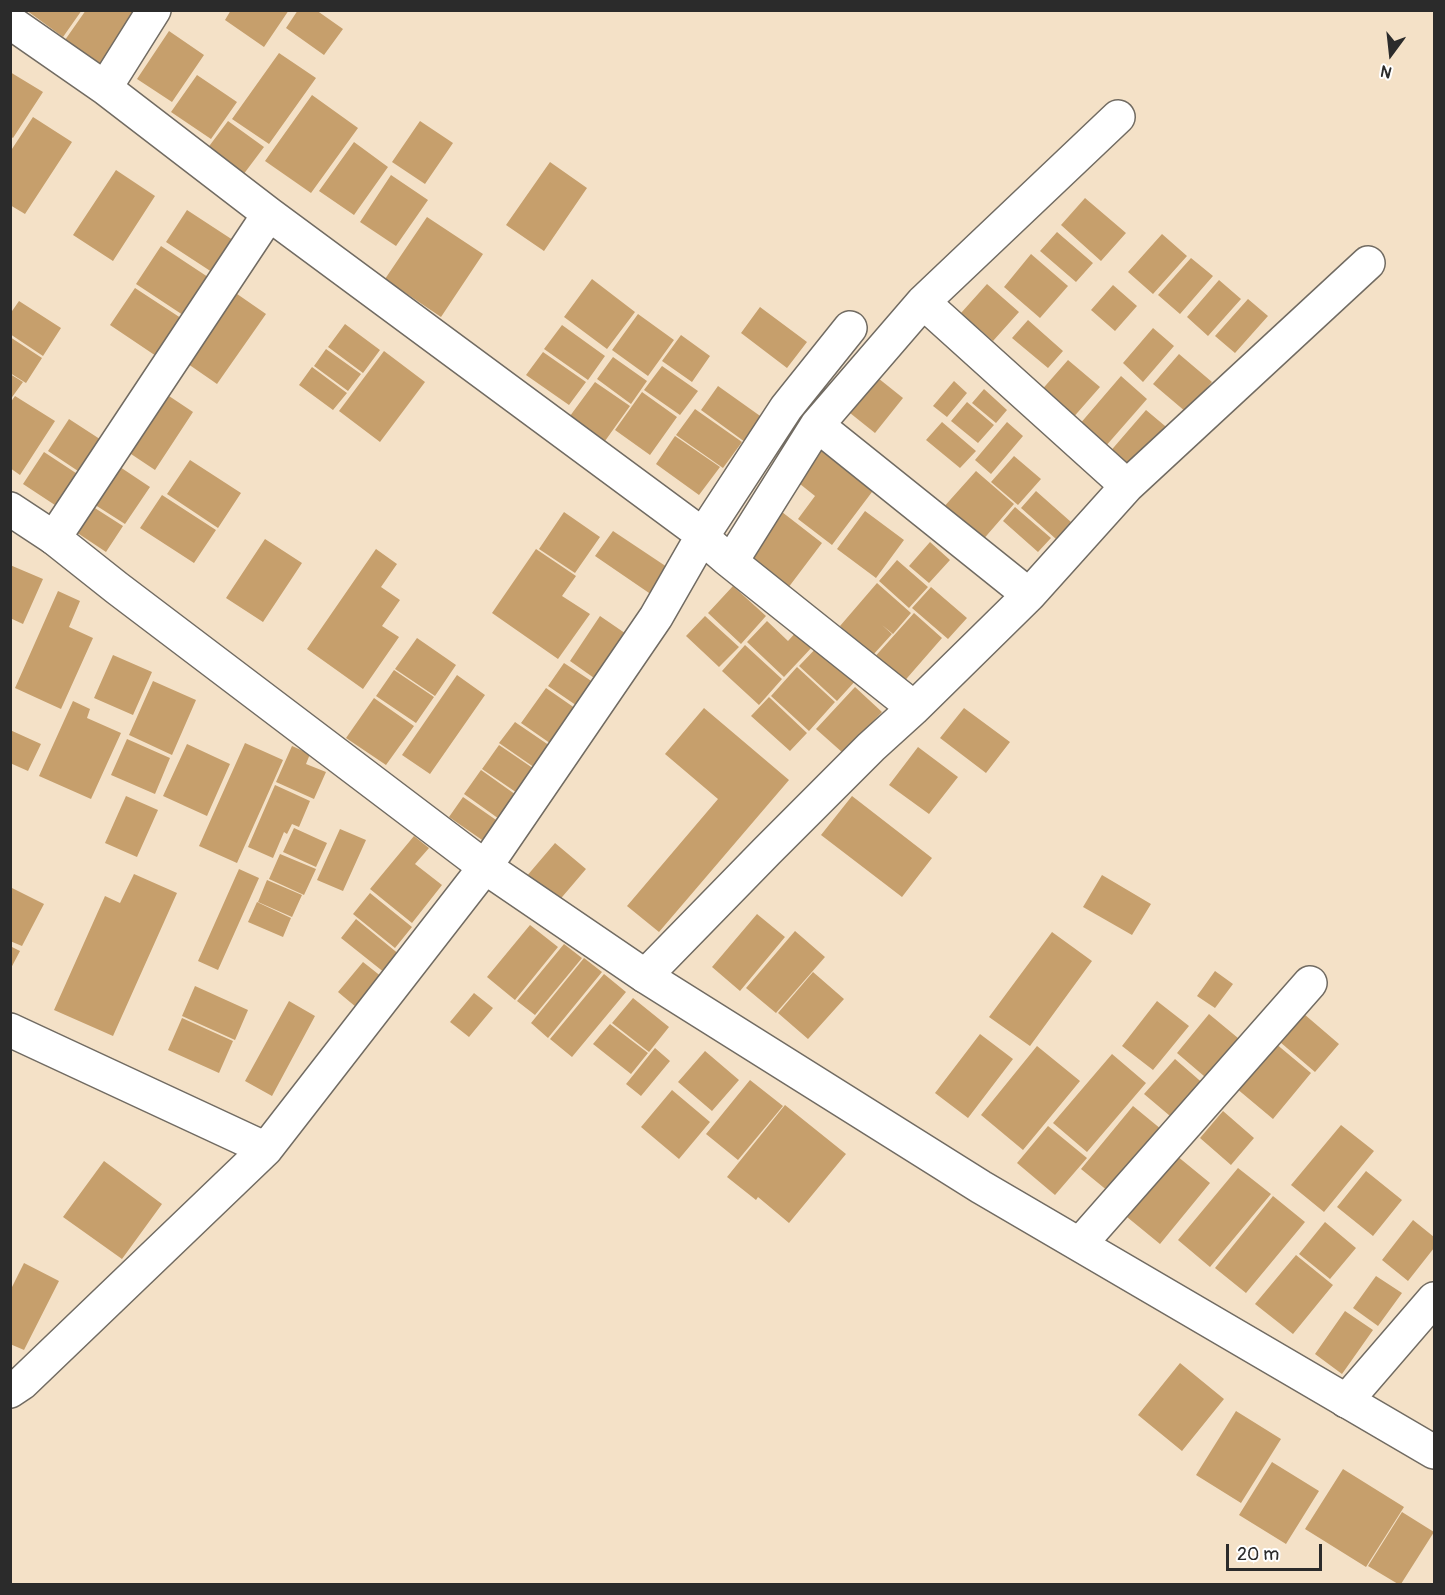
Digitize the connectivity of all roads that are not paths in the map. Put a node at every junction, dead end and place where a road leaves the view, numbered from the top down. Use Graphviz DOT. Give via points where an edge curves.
graph roads {
  1 [pos="154,10"];
  2 [pos="15,36"];
  3 [pos="105,88"];
  4 [pos="1118,117"];
  5 [pos="269,214"];
  6 [pos="1368,263"];
  7 [pos="923,302"];
  8 [pos="850,328"];
  9 [pos="817,425"];
  10 [pos="1127,486"];
  11 [pos="10,509"];
  12 [pos="54,538"];
  13 [pos="718,550"];
  14 [pos="1029,595"];
  15 [pos="914,708"];
  16 [pos="485,867"];
  17 [pos="645,976"];
  18 [pos="1310,983"];
  19 [pos="10,1030"];
  20 [pos="266,1149"];
  21 [pos="1080,1244"];
  22 [pos="1434,1299"];
  23 [pos="10,1391"];
  24 [pos="1346,1401"];
  25 [pos="1434,1452"];
  1 -- 3 [label="street"];
  2 -- 3 [label="street"];
  3 -- 5 [label="street"];
  4 -- 7 [label="street"];
  5 -- 12 [label="street"];
  5 -- 13 [label="street"];
  6 -- 10 [label="street"];
  7 -- 9 [label="street"];
  7 -- 10 [label="street"];
  8 -- 13 [label="street" via="786,408"];
  9 -- 13 [label="street"];
  9 -- 14 [label="street"];
  10 -- 14 [label="street"];
  11 -- 12 [label="street"];
  12 -- 16 [label="street"];
  13 -- 15 [label="street"];
  13 -- 16 [label="street" via="656,617"];
  14 -- 15 [label="street"];
  15 -- 17 [label="street"];
  16 -- 17 [label="street"];
  16 -- 20 [label="street"];
  17 -- 21 [label="street" via="981,1187"];
  18 -- 21 [label="street"];
  19 -- 20 [label="street"];
  20 -- 23 [label="street"];
  21 -- 24 [label="street"];
  22 -- 24 [label="street"];
  24 -- 25 [label="street"];
}
